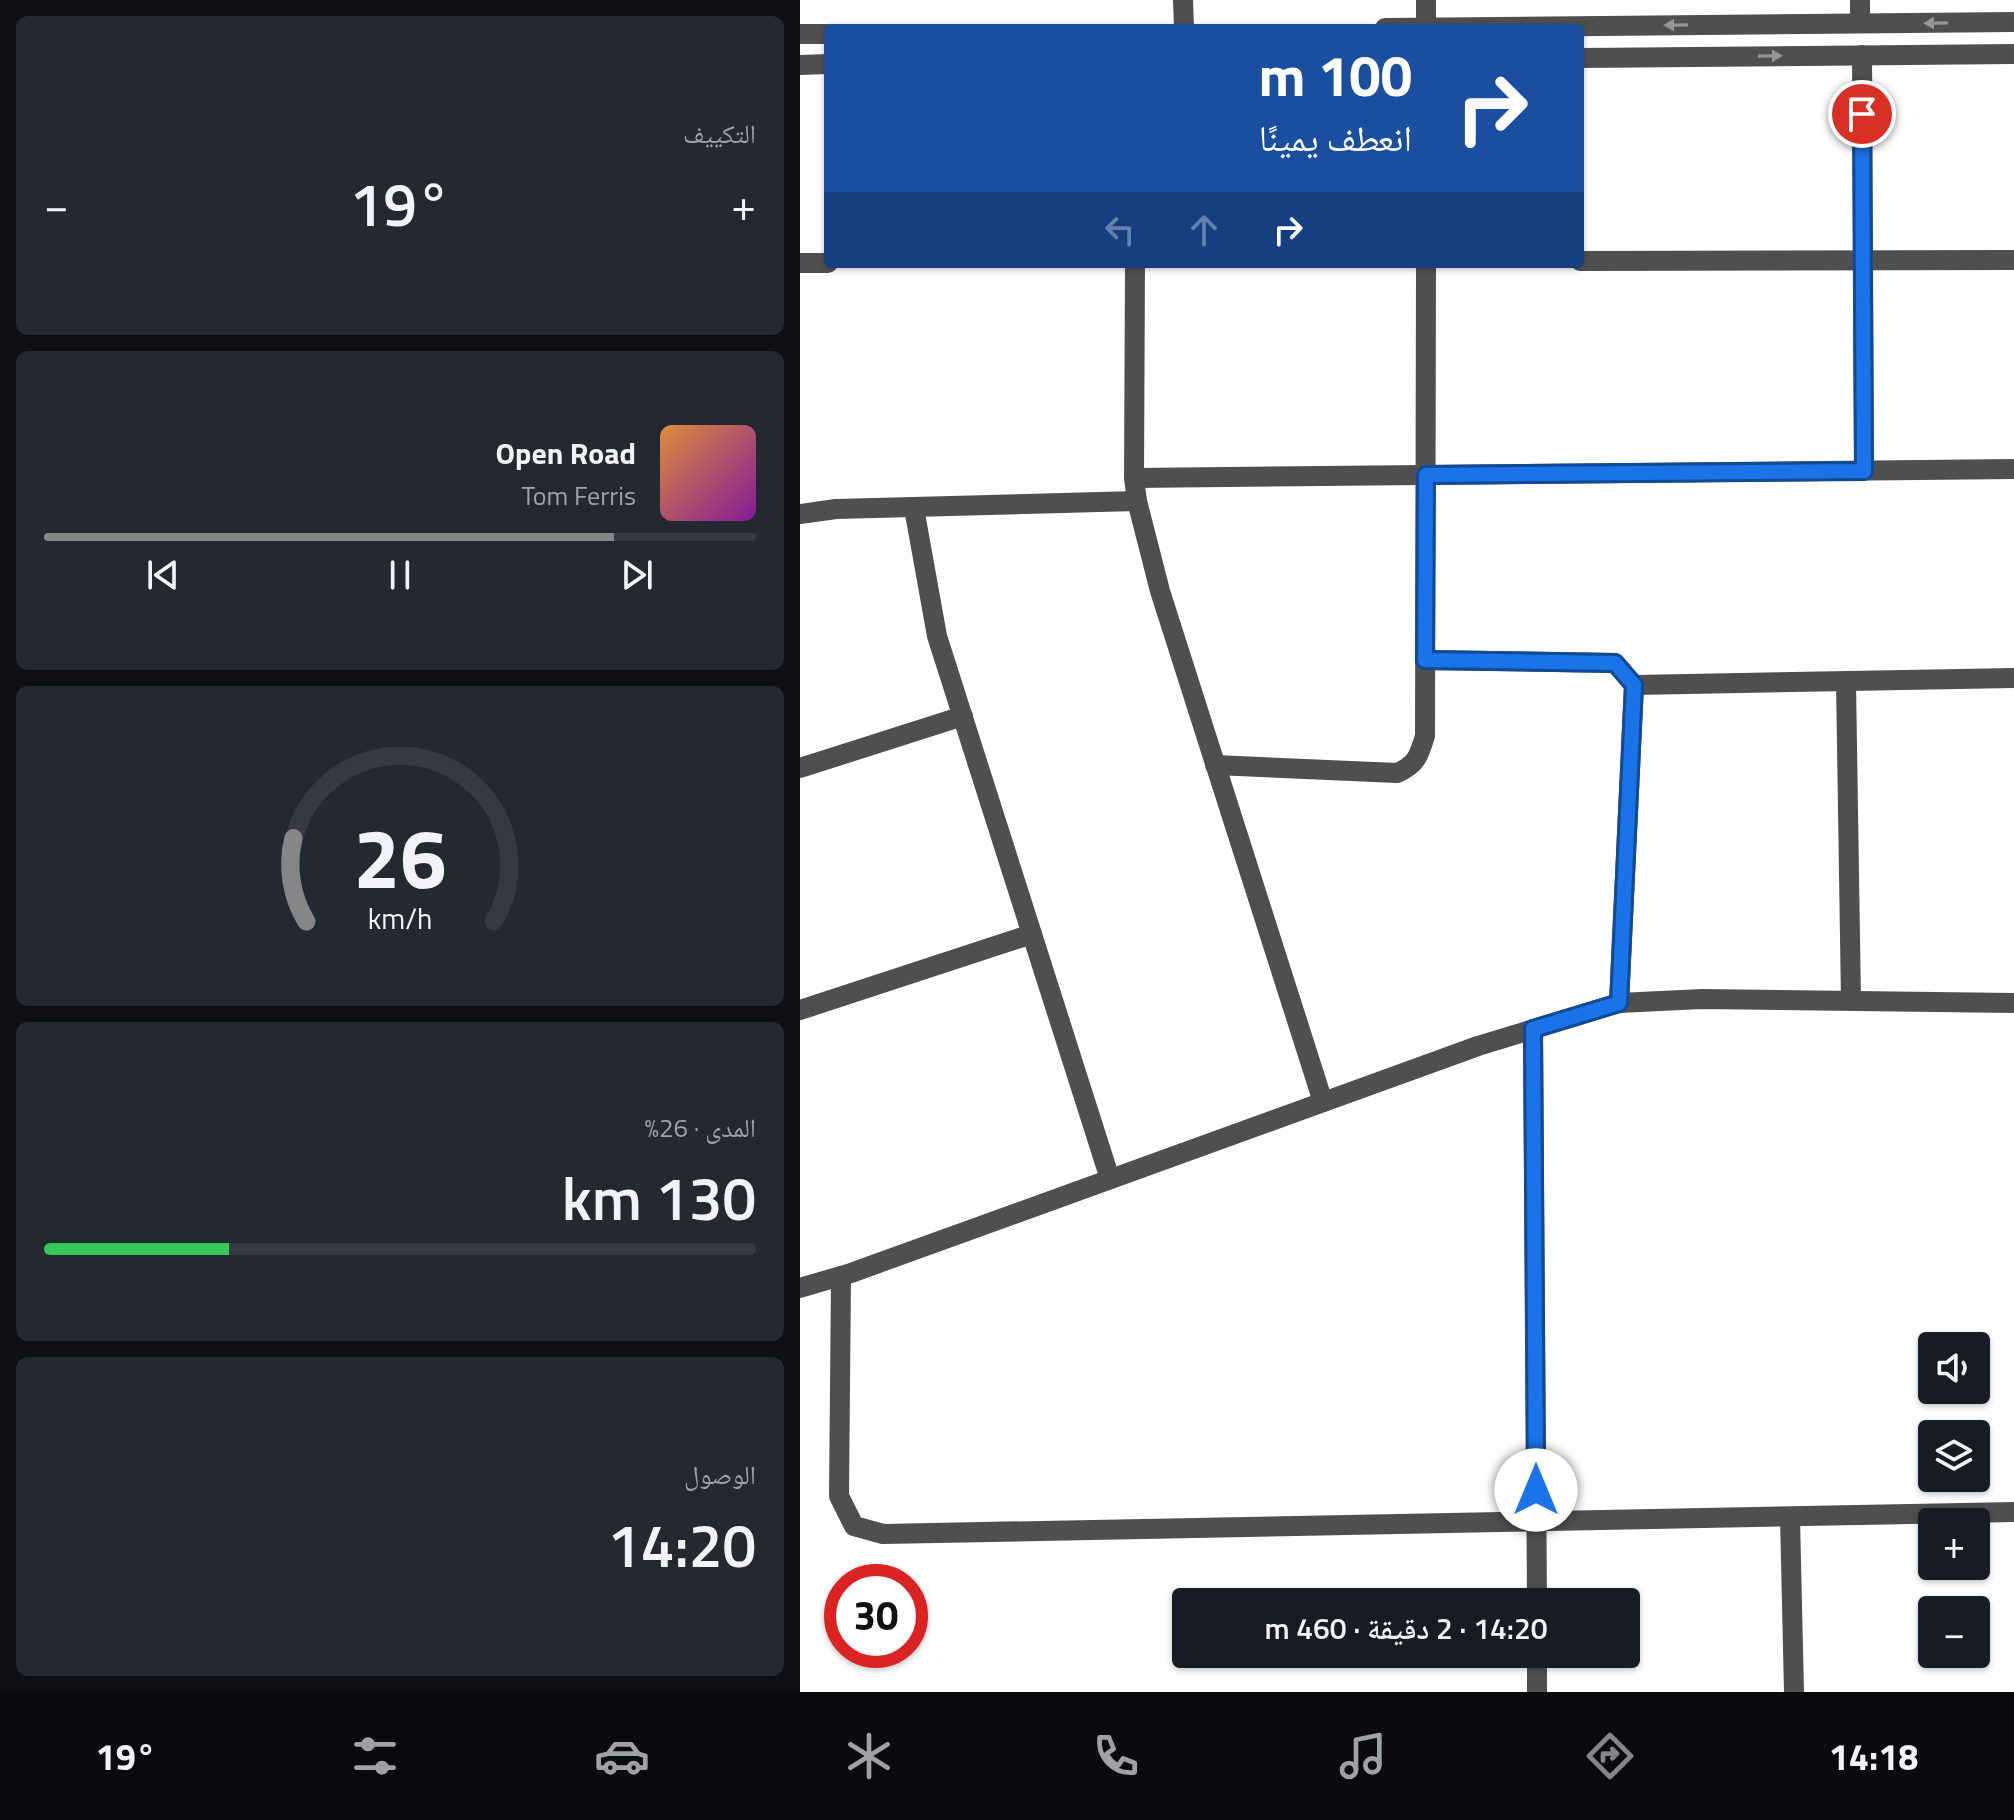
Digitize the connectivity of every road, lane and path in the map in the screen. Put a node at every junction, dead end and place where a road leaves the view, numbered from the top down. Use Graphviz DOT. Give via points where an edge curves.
graph roads {
  1 [pos="1183,0"];
  2 [pos="1426,0"];
  3 [pos="1860,0"];
  4 [pos="2014,22"];
  5 [pos="1860,23"];
  6 [pos="1184,24"];
  7 [pos="1426,24"];
  8 [pos="1584,26"];
  9 [pos="800,34"];
  10 [pos="824,34"];
  11 [pos="2014,54"];
  12 [pos="1862,55"];
  13 [pos="1584,58"];
  14 [pos="824,64"];
  15 [pos="800,65"];
  16 [pos="1863,260"];
  17 [pos="2014,260"];
  18 [pos="1584,261"];
  19 [pos="800,263"];
  20 [pos="824,263"];
  21 [pos="1135,268"];
  22 [pos="1426,268"];
  23 [pos="2014,469"];
  24 [pos="1864,471"];
  25 [pos="1426,475"];
  26 [pos="1134,478"];
  27 [pos="1137,501"];
  28 [pos="914,508"];
  29 [pos="800,514"];
  30 [pos="1425,660"];
  31 [pos="2014,678"];
  32 [pos="1846,681"];
  33 [pos="1634,685"];
  34 [pos="963,716"];
  35 [pos="1215,765"];
  36 [pos="800,768"];
  37 [pos="1032,934"];
  38 [pos="1851,1001"];
  39 [pos="1619,1003"];
  40 [pos="2014,1003"];
  41 [pos="800,1010"];
  42 [pos="1533,1029"];
  43 [pos="1323,1102"];
  44 [pos="1110,1179"];
  45 [pos="841,1276"];
  46 [pos="800,1288"];
  47 [pos="2014,1512"];
  48 [pos="1790,1517"];
  49 [pos="1536,1521"];
  50 [pos="1537,1588"];
  51 [pos="1537,1668"];
  52 [pos="1537,1692"];
  53 [pos="1794,1692"];
  1 -- 6 [label="street"];
  2 -- 7 [label="street"];
  3 -- 5 [label="street"];
  4 -- 5 [label="street, one-way"];
  5 -- 8 [label="street, one-way"];
  9 -- 10 [label="street"];
  11 -- 12 [label="street"];
  13 -- 12 [label="street, one-way"];
  12 -- 16 [label="street"];
  14 -- 15 [label="street"];
  16 -- 17 [label="street"];
  16 -- 18 [label="street"];
  16 -- 24 [label="street"];
  19 -- 20 [label="street"];
  21 -- 26 [label="street"];
  22 -- 25 [label="street"];
  23 -- 24 [label="street"];
  24 -- 25 [label="street"];
  25 -- 26 [label="street"];
  25 -- 30 [label="street"];
  26 -- 27 [label="street"];
  27 -- 28 [label="street"];
  27 -- 35 [label="street"];
  28 -- 29 [label="street"];
  28 -- 34 [label="street" via="937,636"];
  30 -- 33 [label="street" via="1615,663"];
  30 -- 35 [label="street" via="1425,736 1412,767 1397,773"];
  31 -- 32 [label="street"];
  32 -- 33 [label="street"];
  32 -- 38 [label="street"];
  33 -- 39 [label="street"];
  34 -- 36 [label="street"];
  34 -- 37 [label="street"];
  35 -- 43 [label="street"];
  37 -- 41 [label="street"];
  37 -- 44 [label="street"];
  38 -- 39 [label="street"];
  38 -- 40 [label="street"];
  39 -- 42 [label="street"];
  42 -- 43 [label="street"];
  42 -- 49 [label="street"];
  43 -- 44 [label="street"];
  44 -- 45 [label="street"];
  45 -- 46 [label="street"];
  45 -- 49 [label="street" via="839,1496 854,1526 883,1534"];
  47 -- 48 [label="street"];
  48 -- 49 [label="street"];
  48 -- 53 [label="street"];
  49 -- 50 [label="street"];
  51 -- 52 [label="street"];
}
